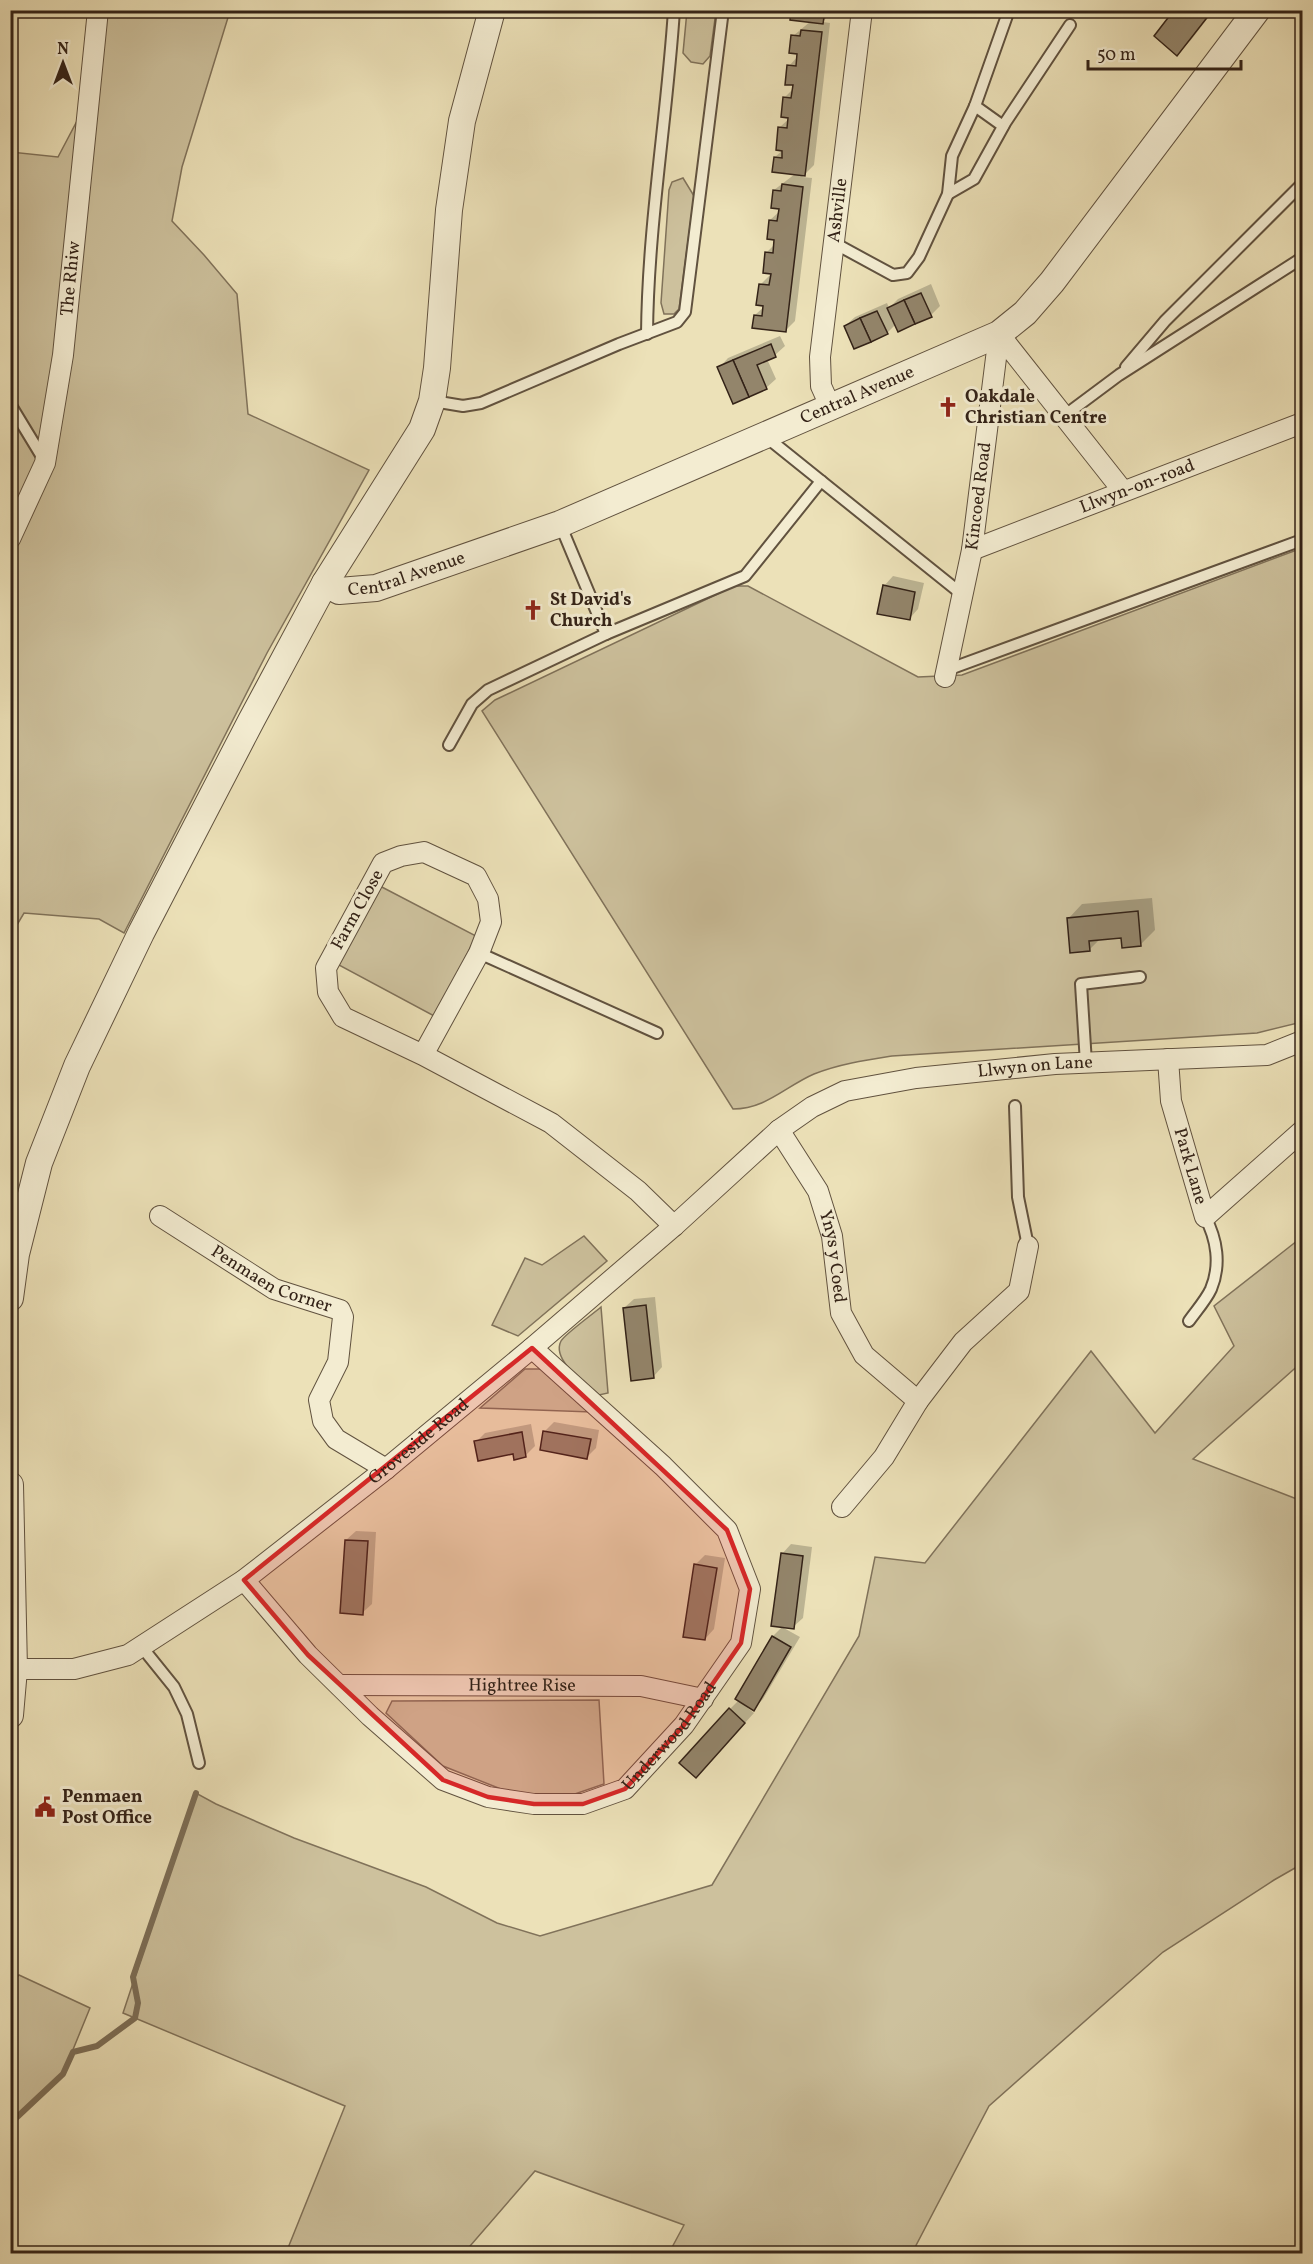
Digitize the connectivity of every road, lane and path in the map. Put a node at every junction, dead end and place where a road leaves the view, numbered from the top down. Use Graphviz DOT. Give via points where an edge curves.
graph roads {
  1 [pos="98,10"];
  2 [pos="492,10"];
  3 [pos="674,10"];
  4 [pos="723,10"];
  5 [pos="862,10"];
  6 [pos="1010,10"];
  7 [pos="1257,10"];
  8 [pos="1070,25"];
  9 [pos="975,106"];
  10 [pos="1003,126"];
  11 [pos="11,161"];
  12 [pos="10,175"];
  13 [pos="1302,184"];
  14 [pos="948,194"];
  15 [pos="834,243"];
  16 [pos="1302,258"];
  17 [pos="647,334"];
  18 [pos="999,334"];
  19 [pos="1119,375"];
  20 [pos="432,401"];
  21 [pos="10,404"];
  22 [pos="831,408"];
  23 [pos="1064,416"];
  24 [pos="1302,423"];
  25 [pos="765,436"];
  26 [pos="45,463"];
  27 [pos="821,481"];
  28 [pos="1123,491"];
  29 [pos="560,524"];
  30 [pos="10,539"];
  31 [pos="1302,540"];
  32 [pos="972,550"];
  33 [pos="325,583"];
  34 [pos="963,595"];
  35 [pos="606,634"];
  36 [pos="946,674"];
  37 [pos="448,745"];
  38 [pos="479,953"];
  39 [pos="1140,977"];
  40 [pos="657,1033"];
  41 [pos="1302,1041"];
  42 [pos="423,1055"];
  43 [pos="1168,1059"];
  44 [pos="1086,1063"];
  45 [pos="1015,1106"];
  46 [pos="779,1130"];
  47 [pos="1302,1131"];
  48 [pos="160,1216"];
  49 [pos="1205,1217"];
  50 [pos="674,1226"];
  51 [pos="1028,1246"];
  52 [pos="11,1286"];
  53 [pos="1190,1321"];
  54 [pos="532,1348"];
  55 [pos="918,1401"];
  56 [pos="386,1469"];
  57 [pos="10,1485"];
  58 [pos="842,1507"];
  59 [pos="244,1580"];
  60 [pos="141,1646"];
  61 [pos="14,1669"];
  62 [pos="339,1685"];
  63 [pos="703,1699"];
  64 [pos="10,1715"];
  65 [pos="199,1763"];
  1 -- 26 [label="street, The Rhiw" via="63,355"];
  2 -- 20 [label="street" via="459,143"];
  3 -- 17 [label="lane"];
  4 -- 17 [label="lane" via="685,312 677,322"];
  5 -- 15 [label="street, Ashville"];
  6 -- 9 [label="lane"];
  7 -- 18 [label="street, Central Avenue" via="1052,282 1025,313"];
  8 -- 10 [label="lane"];
  9 -- 10 [label="lane"];
  9 -- 14 [label="lane" via="952,156"];
  10 -- 14 [label="lane" via="974,179"];
  11 -- 12 [label="lane"];
  13 -- 19 [label="lane" via="1166,321"];
  14 -- 15 [label="lane" via="919,257 907,273 893,275"];
  15 -- 22 [label="street, Ashville" via="820,357 821,386"];
  16 -- 19 [label="lane"];
  17 -- 20 [label="lane" via="481,403 463,406"];
  18 -- 22 [label="street, Central Avenue"];
  18 -- 23 [label="street"];
  18 -- 32 [label="street, Kincoed Road"];
  19 -- 23 [label="lane"];
  20 -- 33 [label="street" via="422,429"];
  21 -- 26 [label="lane"];
  22 -- 25 [label="street, Central Avenue"];
  23 -- 28 [label="street"];
  24 -- 28 [label="street, Llwyn-on-road"];
  25 -- 27 [label="lane"];
  25 -- 29 [label="street, Central Avenue"];
  26 -- 30 [label="street, The Rhiw"];
  27 -- 34 [label="lane"];
  27 -- 35 [label="lane" via="745,576"];
  28 -- 32 [label="street, Llwyn-on-road"];
  29 -- 33 [label="street, Central Avenue" via="376,588 339,591"];
  29 -- 35 [label="lane"];
  31 -- 36 [label="lane"];
  32 -- 34 [label="street, Kincoed Road"];
  33 -- 52 [label="street" via="141,933 77,1066 39,1163"];
  34 -- 36 [label="street, Kincoed Road"];
  35 -- 37 [label="lane" via="488,690 472,704"];
  38 -- 40 [label="lane"];
  38 -- 42 [label="street, Farm Close"];
  38 -- 42 [label="street, Farm Close" via="491,922 488,899 476,876 424,852 383,863 326,968 328,992 343,1017"];
  39 -- 44 [label="lane" via="1081,984"];
  41 -- 43 [label="street, Llwyn on Lane" via="1267,1055"];
  42 -- 50 [label="street, Farm Close" via="551,1123 638,1191"];
  43 -- 44 [label="street, Llwyn on Lane"];
  43 -- 49 [label="street, Park Lane" via="1171,1101"];
  44 -- 46 [label="street, Llwyn on Lane" via="916,1078 845,1091 812,1107"];
  45 -- 51 [label="lane" via="1018,1197"];
  46 -- 50 [label="street, Groveside Road"];
  46 -- 55 [label="street, Ynys y Coed" via="818,1191 832,1236 841,1313 864,1355"];
  47 -- 49 [label="street, Park Lane"];
  48 -- 56 [label="street, Penmaen Corner" via="274,1289 340,1310 343,1317 338,1362 319,1400 323,1421 336,1439"];
  49 -- 53 [label="lane" via="1214,1234 1217,1265 1210,1290"];
  50 -- 54 [label="street, Groveside Road"];
  51 -- 55 [label="street" via="1019,1291 963,1342"];
  54 -- 56 [label="street, Groveside Road"];
  54 -- 63 [label="street, Underwood Road" via="663,1466 727,1530 750,1589 741,1643"];
  55 -- 58 [label="street" via="884,1456"];
  56 -- 59 [label="street, Groveside Road"];
  57 -- 61 [label="street"];
  59 -- 60 [label="street, Groveside Road"];
  59 -- 62 [label="street, Underwood Road"];
  60 -- 61 [label="street, Groveside Road" via="128,1655 74,1669"];
  60 -- 65 [label="lane" via="174,1688 187,1714"];
  61 -- 64 [label="street"];
  62 -- 63 [label="street, Hightree Rise" via="641,1686"];
  62 -- 63 [label="street, Underwood Road" via="442,1780 488,1797 534,1804 582,1804 625,1789"];
}
